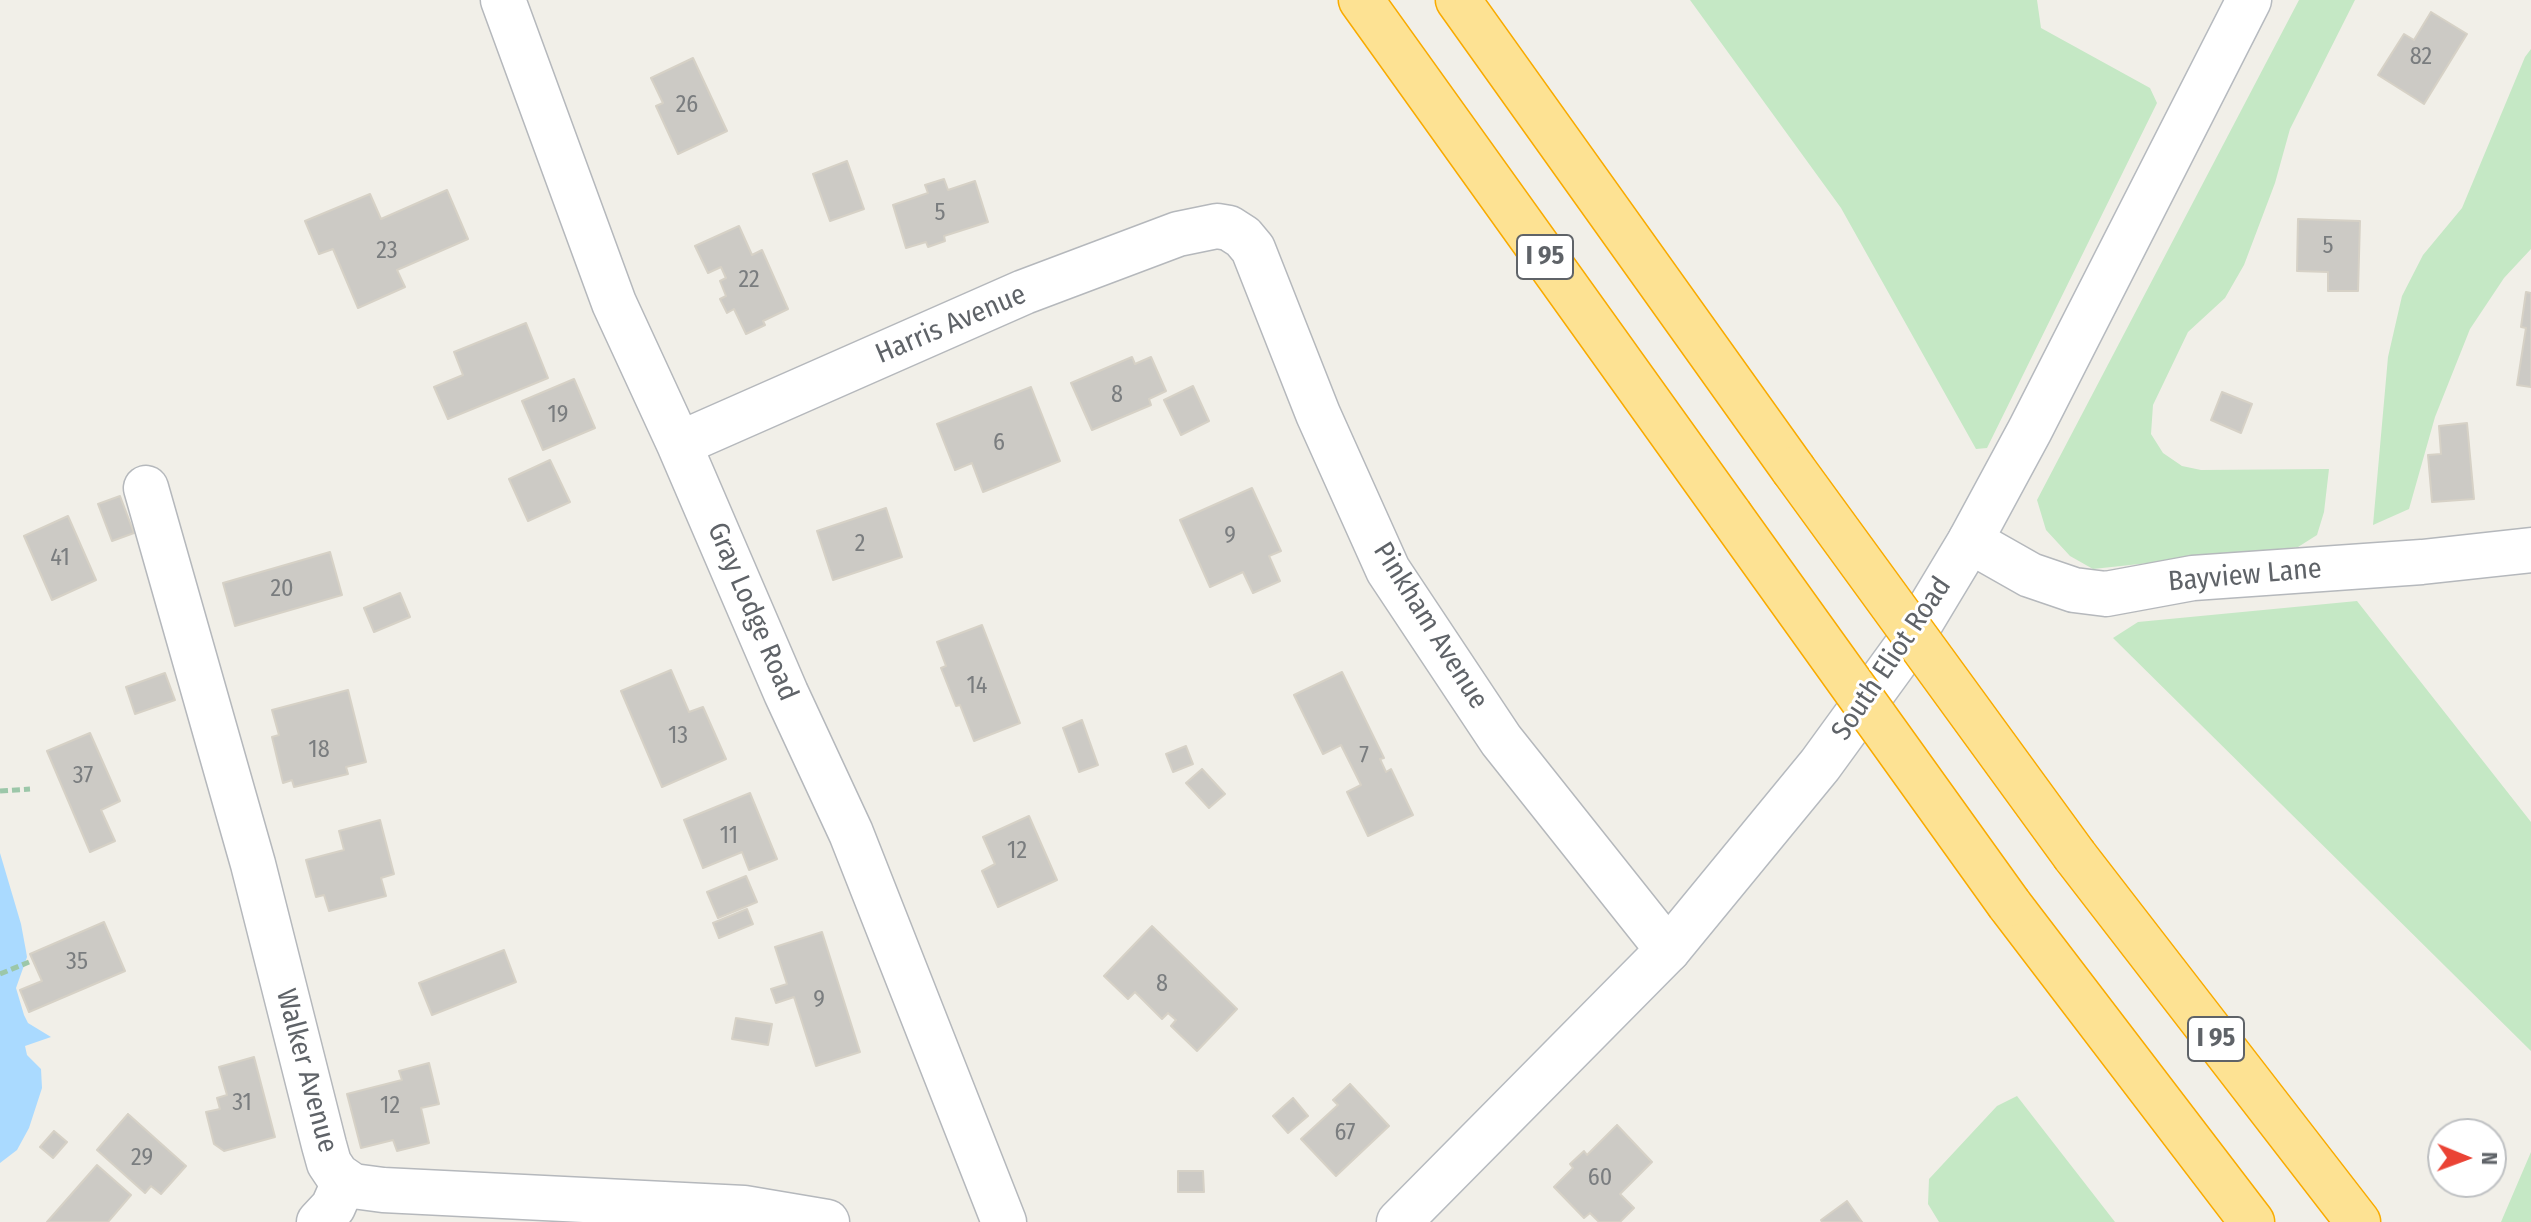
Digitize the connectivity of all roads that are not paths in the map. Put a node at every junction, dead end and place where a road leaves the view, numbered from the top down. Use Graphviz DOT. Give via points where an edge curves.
graph roads {
  1 [pos="503,0"];
  2 [pos="1361,0"];
  3 [pos="1458,0"];
  4 [pos="2249,0"];
  5 [pos="1229,228"];
  6 [pos="679,444"];
  7 [pos="146,488"];
  8 [pos="1970,541"];
  9 [pos="2531,550"];
  10 [pos="1668,950"];
  11 [pos="344,1182"];
  12 [pos="742,1215"];
  13 [pos="319,1222"];
  14 [pos="827,1222"];
  15 [pos="1004,1222"];
  16 [pos="1399,1222"];
  17 [pos="2252,1222"];
  18 [pos="2358,1222"];
  1 -- 6 [label="street, Gray Lodge Road" via="614,303"];
  2 -- 17 [label="highway, I 95, bridge" via="2009,904"];
  3 -- 18 [label="highway, I 95, bridge" via="2075,856"];
  4 -- 8 [label="street, South Eliot Road"];
  5 -- 6 [label="street, Harris Avenue" via="1178,234 1024,292"];
  5 -- 10 [label="street, Pinkham Avenue" via="1243,237 1258,259 1318,414 1388,570 1501,740"];
  6 -- 15 [label="street, Gray Lodge Road" via="851,833"];
  7 -- 11 [label="street, Walker Avenue" via="253,864 329,1163"];
  8 -- 9 [label="street, Bayview Lane" via="2030,575 2106,594 2193,578"];
  8 -- 10 [label="street, South Eliot Road" via="1908,644 1820,765"];
  10 -- 16 [label="street, South Eliot Road"];
  11 -- 12 [label="street, Walker Avenue" via="383,1190"];
  11 -- 13 [label="street"];
  12 -- 14 [label="street, Walker Avenue" via="789,1213"];
}
